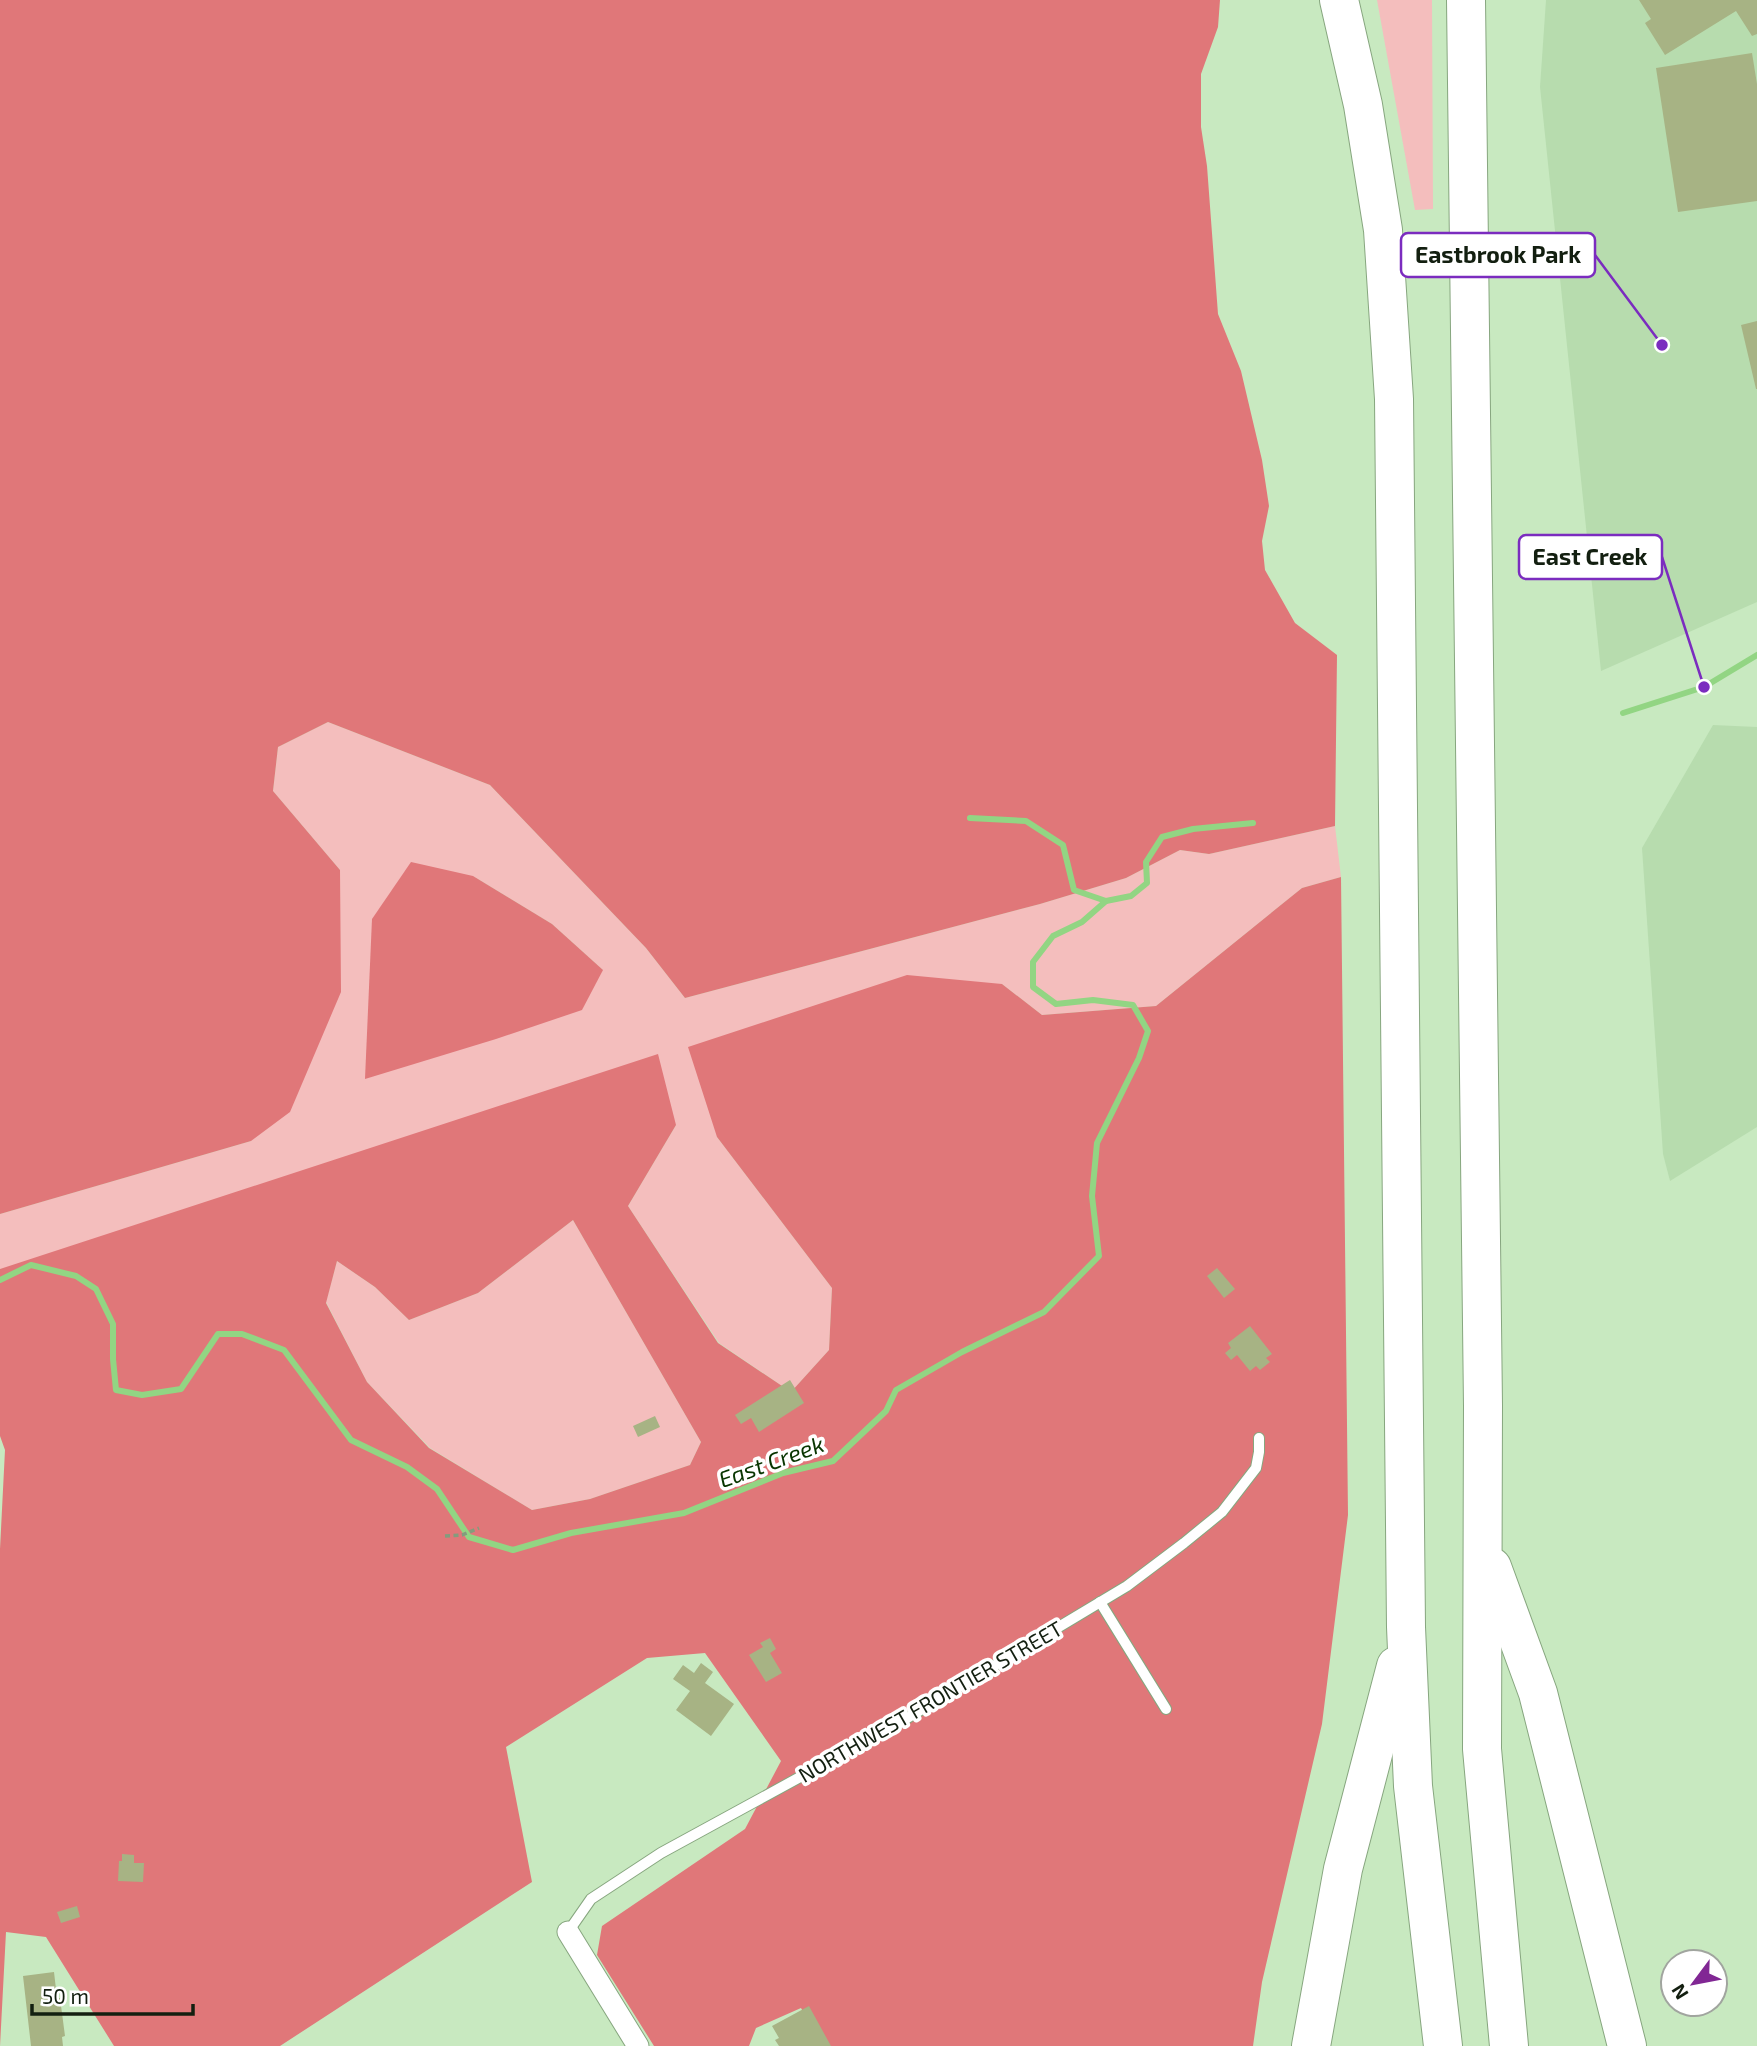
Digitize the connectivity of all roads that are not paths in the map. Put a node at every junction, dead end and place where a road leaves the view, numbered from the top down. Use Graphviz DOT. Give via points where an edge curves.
graph roads {
  1 [pos="1339,0"];
  2 [pos="1466,0"];
  3 [pos="1259,1438"];
  4 [pos="1483,1542"];
  5 [pos="1100,1602"];
  6 [pos="1406,1627"];
  7 [pos="1166,1709"];
  8 [pos="568,1932"];
  9 [pos="638,2046"];
  10 [pos="1311,2046"];
  11 [pos="1443,2046"];
  12 [pos="1508,2046"];
  13 [pos="1627,2046"];
  1 -- 6 [label="highway" via="1363,105 1383,230 1394,399"];
  2 -- 4 [label="highway"];
  3 -- 5 [label="lane, NORTHWEST FRONTIER STREET" via="1256,1468 1222,1512"];
  4 -- 12 [label="highway" via="1482,1749"];
  4 -- 13 [label="highway" via="1538,1693"];
  5 -- 7 [label="lane"];
  5 -- 8 [label="lane, NORTHWEST FRONTIER STREET" via="899,1723 661,1853 591,1899"];
  6 -- 10 [label="highway" via="1343,1868"];
  6 -- 11 [label="highway" via="1413,1786"];
  8 -- 9 [label="street"];
}
